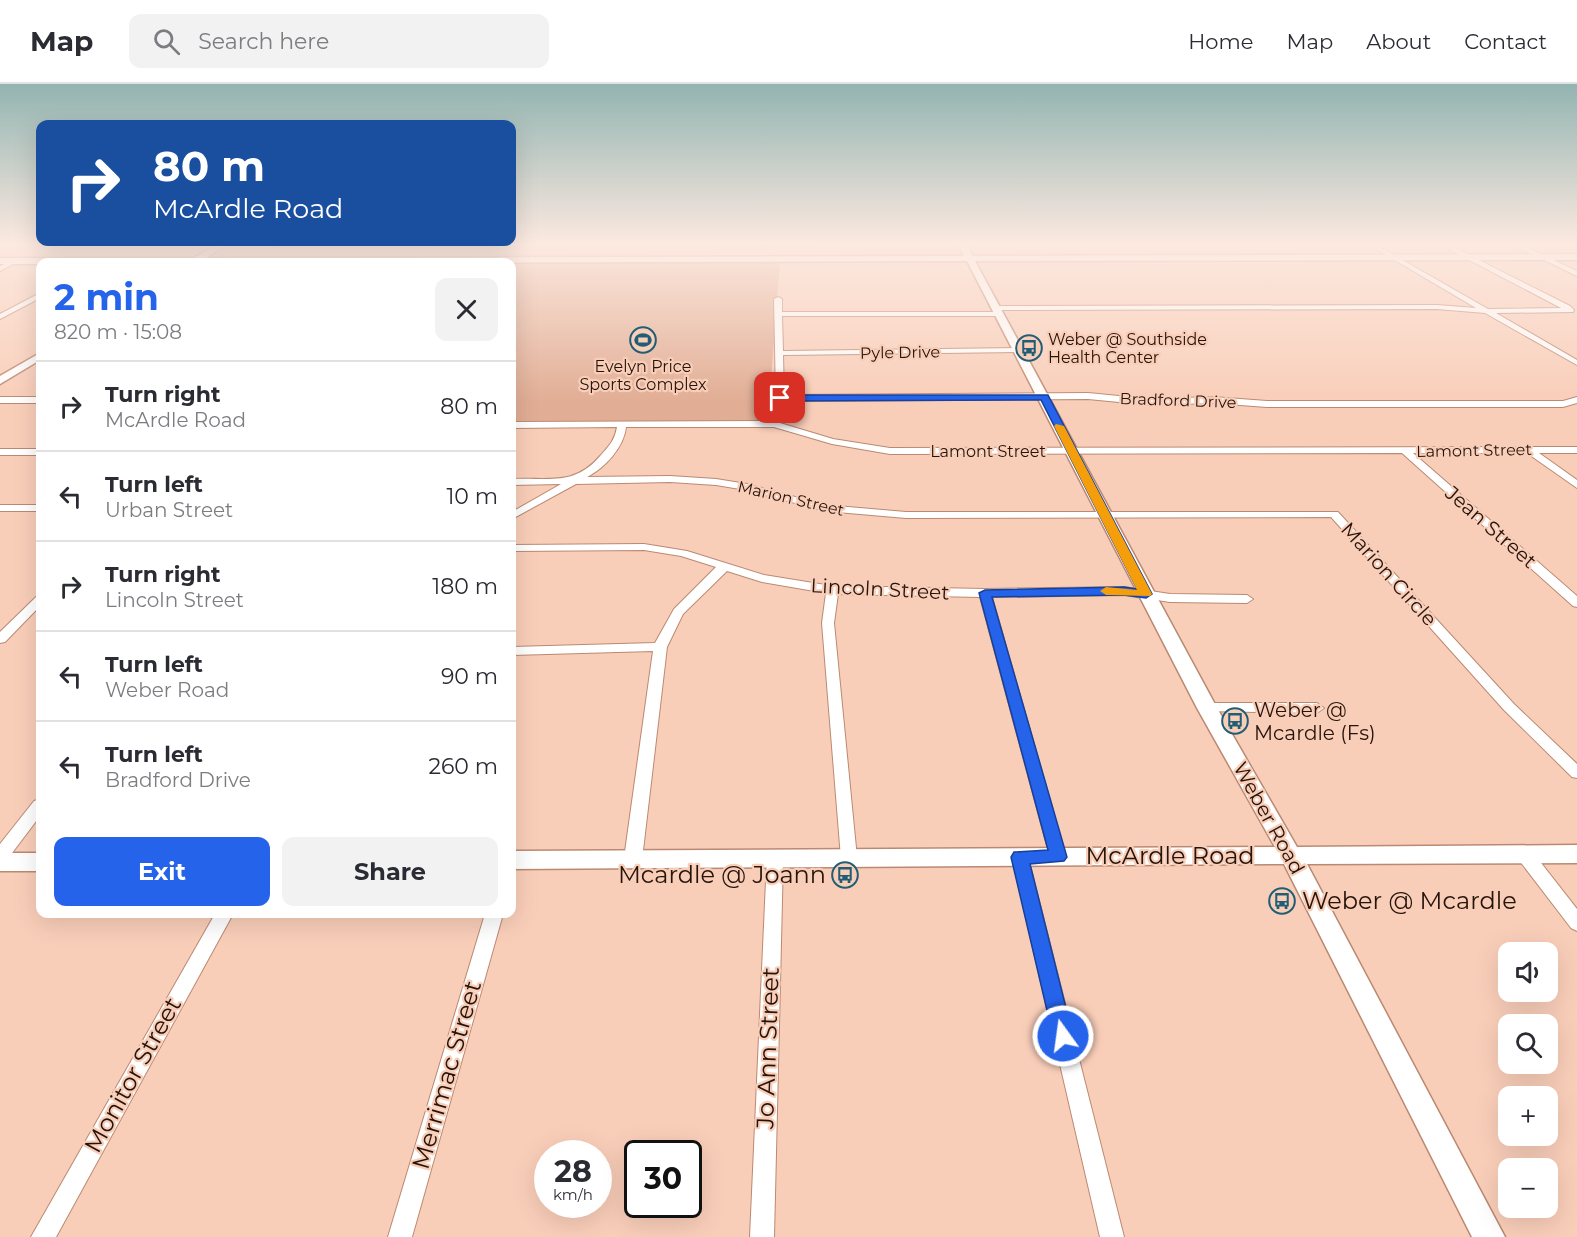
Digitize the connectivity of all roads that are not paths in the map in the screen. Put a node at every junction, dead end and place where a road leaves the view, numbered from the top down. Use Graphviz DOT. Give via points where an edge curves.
graph roads {
  1 [pos="989,296"];
  2 [pos="1461,296"];
  3 [pos="1542,296"];
  4 [pos="36,298"];
  5 [pos="778,299"];
  6 [pos="996,311"];
  7 [pos="1488,311"];
  8 [pos="1574,312"];
  9 [pos="778,314"];
  10 [pos="0,317"];
  11 [pos="1020,350"];
  12 [pos="780,353"];
  13 [pos="36,358"];
  14 [pos="1577,363"];
  15 [pos="0,381"];
  16 [pos="1045,397"];
  17 [pos="780,398"];
  18 [pos="0,400"];
  19 [pos="36,400"];
  20 [pos="1577,400"];
  21 [pos="775,424"];
  22 [pos="516,425"];
  23 [pos="622,425"];
  24 [pos="1529,450"];
  25 [pos="1577,450"];
  26 [pos="1406,451"];
  27 [pos="0,452"];
  28 [pos="36,452"];
  29 [pos="1072,452"];
  30 [pos="573,481"];
  31 [pos="516,482"];
  32 [pos="1577,485"];
  33 [pos="0,508"];
  34 [pos="36,508"];
  35 [pos="516,514"];
  36 [pos="1106,515"];
  37 [pos="516,548"];
  38 [pos="726,565"];
  39 [pos="832,590"];
  40 [pos="985,593"];
  41 [pos="1146,594"];
  42 [pos="1247,599"];
  43 [pos="1577,603"];
  44 [pos="36,604"];
  45 [pos="0,639"];
  46 [pos="660,647"];
  47 [pos="516,651"];
  48 [pos="1207,708"];
  49 [pos="1317,708"];
  50 [pos="1577,773"];
  51 [pos="36,810"];
  52 [pos="1577,854"];
  53 [pos="1526,855"];
  54 [pos="0,856"];
  55 [pos="1291,856"];
  56 [pos="1020,857"];
  57 [pos="1058,857"];
  58 [pos="775,858"];
  59 [pos="849,858"];
  60 [pos="633,859"];
  61 [pos="516,860"];
  62 [pos="0,862"];
  63 [pos="36,862"];
  64 [pos="222,918"];
  65 [pos="493,918"];
  66 [pos="1577,923"];
  67 [pos="43,1237"];
  68 [pos="400,1237"];
  69 [pos="762,1237"];
  70 [pos="1112,1237"];
  71 [pos="1489,1237"];
  1 -- 6 [label="main road, Weber Road"];
  2 -- 7 [label="street"];
  3 -- 8 [label="street"];
  4 -- 10 [label="street"];
  5 -- 9 [label="street"];
  6 -- 7 [label="street" via="1437,307"];
  6 -- 9 [label="street"];
  6 -- 11 [label="main road, Weber Road"];
  7 -- 8 [label="street"];
  7 -- 14 [label="street"];
  9 -- 12 [label="street"];
  11 -- 12 [label="street, Pyle Drive"];
  11 -- 16 [label="main road, Weber Road"];
  12 -- 17 [label="street"];
  13 -- 15 [label="main road"];
  16 -- 17 [label="street, Bradford Drive"];
  16 -- 20 [label="street, Bradford Drive" via="1267,404 1551,404"];
  16 -- 29 [label="main road, Weber Road"];
  17 -- 21 [label="street"];
  18 -- 19 [label="street"];
  21 -- 23 [label="street, Lamont Street"];
  21 -- 29 [label="street, Lamont Street" via="857,448"];
  22 -- 23 [label="street, Lamont Street"];
  23 -- 30 [label="street" via="620,439 609,454 595,470"];
  24 -- 25 [label="street, Lamont Street"];
  24 -- 26 [label="street, Lamont Street"];
  24 -- 32 [label="street"];
  26 -- 29 [label="street, Lamont Street"];
  26 -- 43 [label="street, Jean Street"];
  27 -- 28 [label="street"];
  29 -- 36 [label="main road, Weber Road"];
  30 -- 31 [label="street, Marion Street"];
  30 -- 35 [label="street"];
  30 -- 36 [label="street, Marion Street" via="716,482 825,508 864,513"];
  33 -- 34 [label="street"];
  36 -- 41 [label="main road, Weber Road"];
  36 -- 50 [label="street, Marion Circle" via="1334,514 1509,707"];
  37 -- 38 [label="street, Lincoln Street" via="644,547"];
  38 -- 39 [label="street, Lincoln Street" via="762,578"];
  38 -- 46 [label="street" via="678,611 667,626"];
  39 -- 40 [label="street, Lincoln Street"];
  39 -- 59 [label="street" via="828,623"];
  40 -- 41 [label="street, Lincoln Street"];
  40 -- 57 [label="street"];
  41 -- 42 [label="street, Lincoln Street"];
  41 -- 48 [label="main road, Weber Road"];
  44 -- 45 [label="street"];
  46 -- 47 [label="street"];
  46 -- 60 [label="street"];
  48 -- 49 [label="street"];
  48 -- 55 [label="main road, Weber Road"];
  51 -- 54 [label="street"];
  52 -- 53 [label="main road, McArdle Road"];
  53 -- 55 [label="main road, McArdle Road"];
  53 -- 66 [label="street"];
  55 -- 57 [label="main road, McArdle Road"];
  55 -- 71 [label="main road, Weber Road"];
  56 -- 57 [label="main road, McArdle Road"];
  56 -- 59 [label="main road, McArdle Road"];
  56 -- 70 [label="street"];
  58 -- 59 [label="main road, McArdle Road"];
  58 -- 60 [label="main road, McArdle Road"];
  58 -- 69 [label="street, Jo Ann Street"];
  60 -- 61 [label="main road, McArdle Road"];
  62 -- 63 [label="main road"];
  64 -- 67 [label="street, Monitor Street"];
  65 -- 68 [label="street, Merrimac Street"];
}
